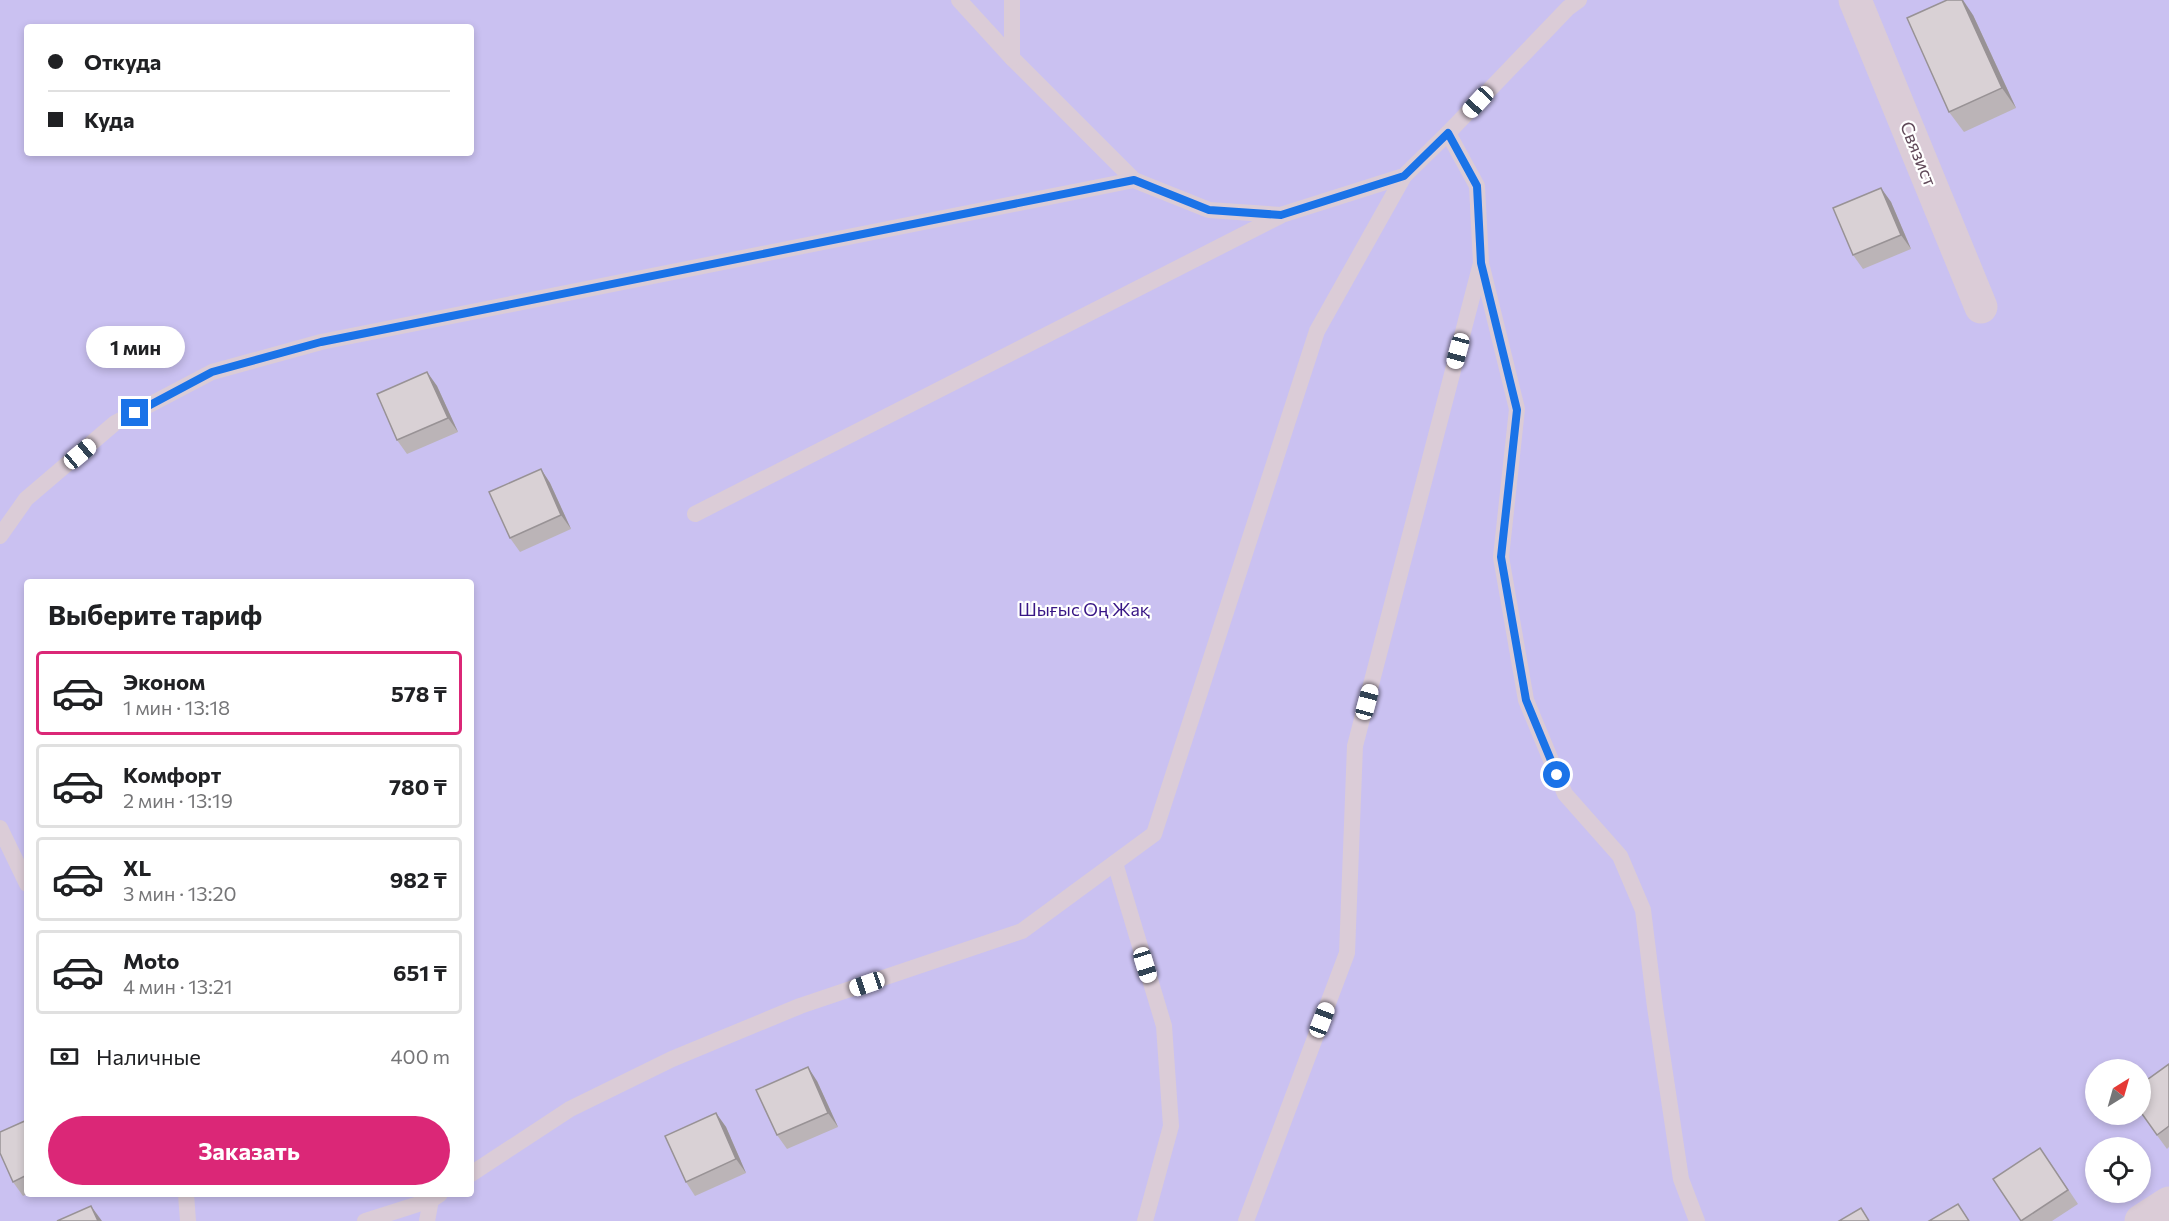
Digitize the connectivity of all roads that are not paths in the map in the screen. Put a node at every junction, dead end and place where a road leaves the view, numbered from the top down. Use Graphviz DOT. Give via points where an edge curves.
graph roads {
  1 [pos="959,0"];
  2 [pos="1012,0"];
  3 [pos="1579,0"];
  4 [pos="1855,0"];
  5 [pos="1012,58"];
  6 [pos="1448,133"];
  7 [pos="1404,176"];
  8 [pos="1134,180"];
  9 [pos="1281,215"];
  10 [pos="1481,263"];
  11 [pos="1981,307"];
  12 [pos="695,514"];
  13 [pos="0,536"];
  14 [pos="0,828"];
  15 [pos="1115,863"];
  16 [pos="24,878"];
  17 [pos="474,1172"];
  18 [pos="186,1197"];
  19 [pos="429,1197"];
  20 [pos="432,1197"];
  21 [pos="2169,1203"];
  22 [pos="188,1221"];
  23 [pos="365,1221"];
  24 [pos="427,1221"];
  25 [pos="1145,1221"];
  26 [pos="1246,1221"];
  27 [pos="1697,1221"];
  28 [pos="2141,1221"];
  1 -- 5 [label="lane"];
  2 -- 5 [label="lane"];
  3 -- 6 [label="lane"];
  4 -- 11 [label="street, Связист"];
  5 -- 8 [label="lane"];
  6 -- 7 [label="lane"];
  6 -- 10 [label="lane" via="1477,186"];
  7 -- 9 [label="lane"];
  7 -- 15 [label="lane" via="1317,331 1154,834"];
  8 -- 9 [label="lane" via="1209,210"];
  8 -- 13 [label="lane" via="321,342 212,372 115,423 26,499"];
  9 -- 12 [label="lane"];
  10 -- 26 [label="lane" via="1355,746 1347,953"];
  10 -- 27 [label="lane" via="1517,410 1501,557 1526,700 1565,794 1620,856 1643,910 1681,1179"];
  14 -- 16 [label="lane"];
  15 -- 17 [label="lane" via="1022,931 800,1006 672,1059 570,1109"];
  15 -- 25 [label="lane" via="1164,1026 1171,1126"];
  18 -- 22 [label="lane"];
  19 -- 23 [label="lane"];
  20 -- 24 [label="lane"];
  21 -- 28 [label="street"];
}
